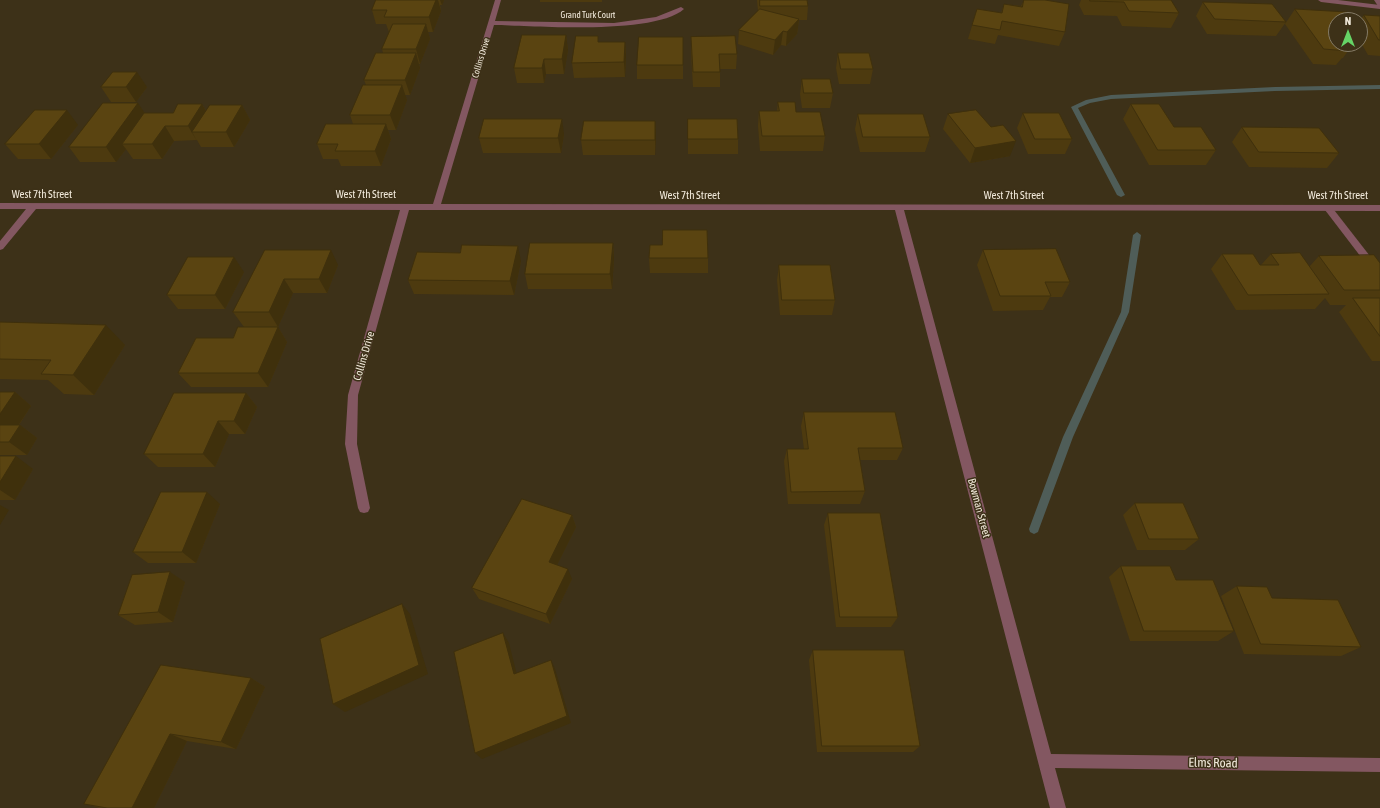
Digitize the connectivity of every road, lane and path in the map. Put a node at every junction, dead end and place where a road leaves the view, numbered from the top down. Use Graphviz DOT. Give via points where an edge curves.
graph roads {
  1 [pos="498,0"];
  2 [pos="1321,0"];
  3 [pos="1377,0"];
  4 [pos="1380,6"];
  5 [pos="681,9"];
  6 [pos="492,23"];
  7 [pos="0,206"];
  8 [pos="33,207"];
  9 [pos="405,207"];
  10 [pos="436,207"];
  11 [pos="899,208"];
  12 [pos="1328,208"];
  13 [pos="1380,208"];
  14 [pos="0,247"];
  15 [pos="1380,276"];
  16 [pos="364,508"];
  17 [pos="1046,761"];
  18 [pos="1380,765"];
  19 [pos="1058,808"];
  1 -- 6 [label="street, Collins Drive"];
  2 -- 4 [label="street"];
  3 -- 4 [label="street"];
  5 -- 6 [label="street, Grand Turk Court" via="658,18 614,25"];
  6 -- 10 [label="street, Collins Drive"];
  7 -- 8 [label="street, West 7th Street"];
  8 -- 9 [label="street, West 7th Street"];
  8 -- 14 [label="street"];
  9 -- 10 [label="street, West 7th Street"];
  9 -- 16 [label="street, Collins Drive" via="353,395 351,444"];
  10 -- 11 [label="street, West 7th Street"];
  11 -- 12 [label="street, West 7th Street"];
  11 -- 17 [label="street, Bowman Street"];
  12 -- 13 [label="street, West 7th Street"];
  12 -- 15 [label="street"];
  17 -- 18 [label="street, Elms Road"];
  17 -- 19 [label="street, Bowman Street"];
}
